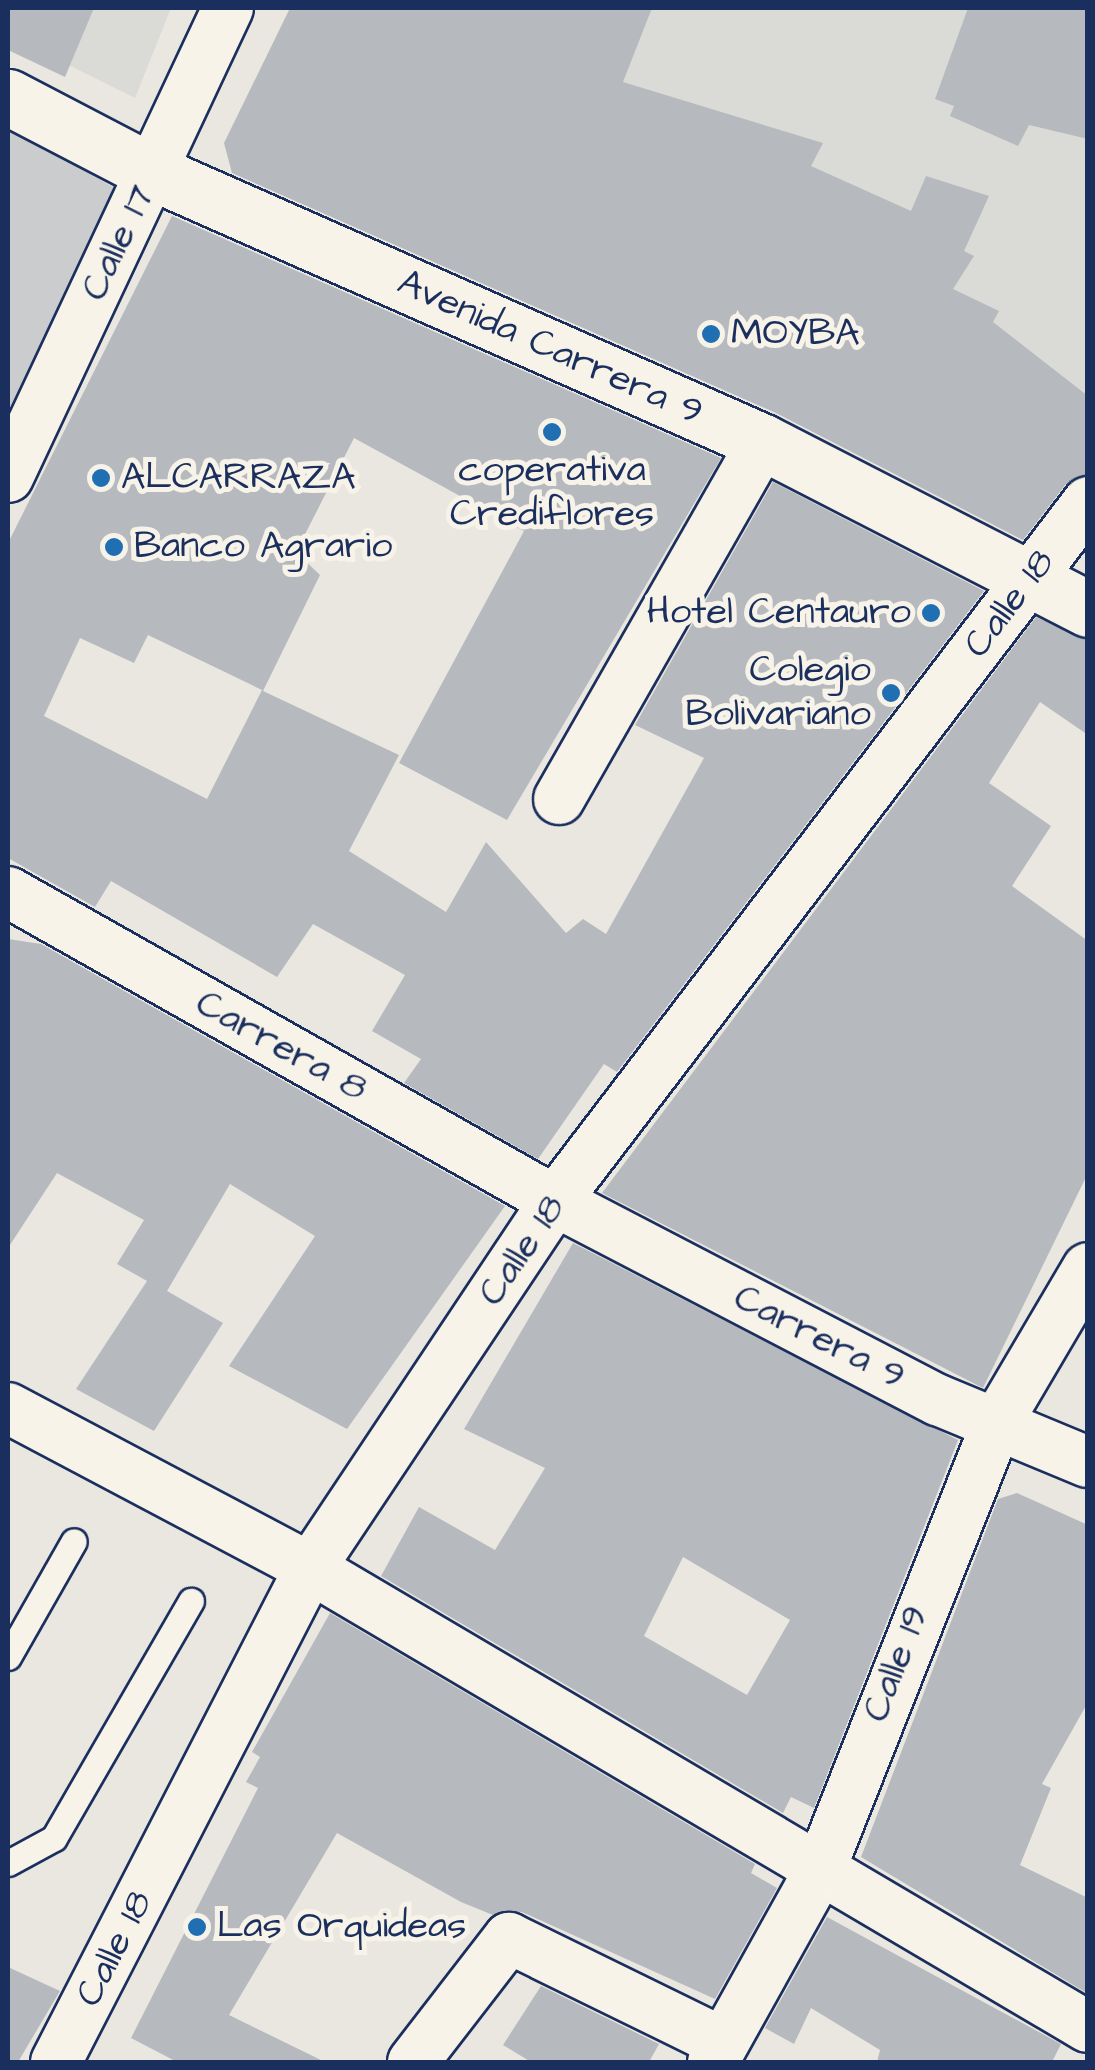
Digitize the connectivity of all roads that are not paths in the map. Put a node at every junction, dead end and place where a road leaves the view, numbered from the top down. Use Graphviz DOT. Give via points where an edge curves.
graph roads {
  1 [pos="228,8"];
  2 [pos="8,97"];
  3 [pos="152,172"];
  4 [pos="763,442"];
  5 [pos="8,477"];
  6 [pos="1088,502"];
  7 [pos="1032,575"];
  8 [pos="1088,610"];
  9 [pos="559,799"];
  10 [pos="8,892"];
  11 [pos="556,1201"];
  12 [pos="1088,1268"];
  13 [pos="8,1408"];
  14 [pos="1000,1419"];
  15 [pos="1088,1462"];
  16 [pos="74,1541"];
  17 [pos="310,1568"];
  18 [pos="190,1601"];
  19 [pos="8,1657"];
  20 [pos="8,1864"];
  21 [pos="820,1870"];
  22 [pos="1088,2027"];
  23 [pos="718,2053"];
  24 [pos="56,2062"];
  25 [pos="413,2062"];
  1 -- 3 [label="street, Calle 17"];
  2 -- 3 [label="street, Avenida Carrera 9"];
  3 -- 4 [label="street, Avenida Carrera 9"];
  3 -- 5 [label="street, Calle 17"];
  4 -- 7 [label="street, Avenida Carrera 9"];
  4 -- 9 [label="street"];
  6 -- 7 [label="street, Calle 18"];
  7 -- 8 [label="street, Avenida Carrera 9"];
  7 -- 11 [label="street, Calle 18"];
  10 -- 11 [label="street, Carrera 8"];
  11 -- 14 [label="street, Carrera 9" via="938,1400"];
  11 -- 17 [label="street, Calle 18"];
  12 -- 14 [label="street, Calle 19"];
  13 -- 17 [label="street"];
  14 -- 15 [label="street, Carrera 9"];
  14 -- 21 [label="street, Calle 19"];
  16 -- 19 [label="lane"];
  17 -- 21 [label="street"];
  17 -- 24 [label="street, Calle 18"];
  18 -- 20 [label="lane" via="54,1838"];
  21 -- 22 [label="street"];
  21 -- 23 [label="street, Calle 19"];
  23 -- 25 [label="street" via="509,1938"];
}
